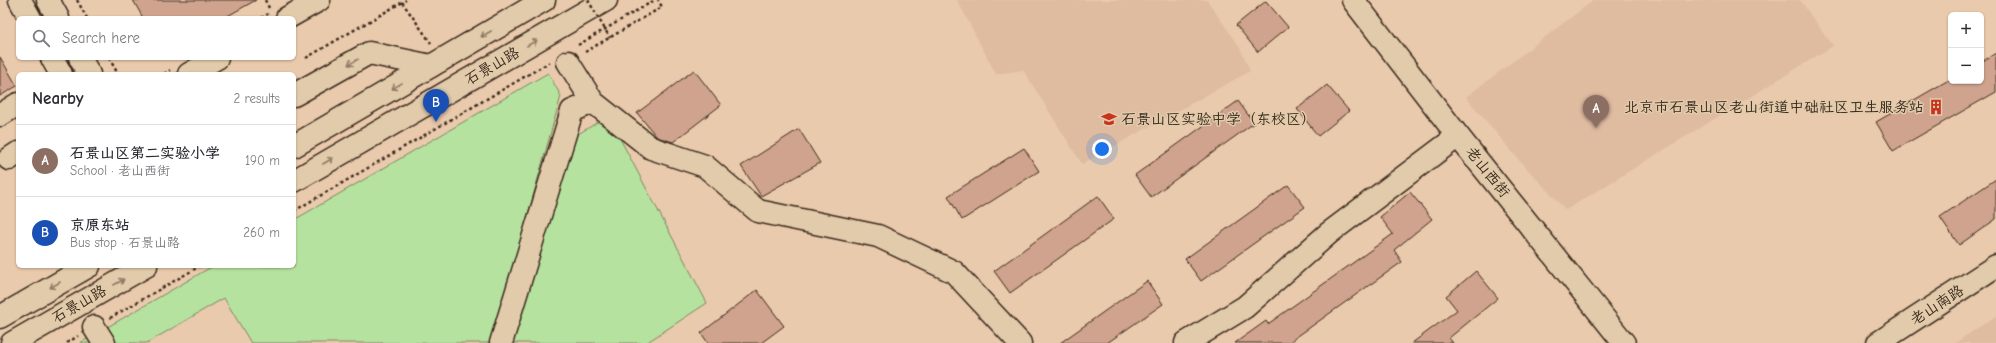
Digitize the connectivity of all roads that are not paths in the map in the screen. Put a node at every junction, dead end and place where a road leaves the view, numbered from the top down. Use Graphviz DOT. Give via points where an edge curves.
graph roads {
  1 [pos="20,0"];
  2 [pos="48,0"];
  3 [pos="319,0"];
  4 [pos="544,0"];
  5 [pos="606,0"];
  6 [pos="1353,0"];
  7 [pos="29,16"];
  8 [pos="57,16"];
  9 [pos="291,16"];
  10 [pos="566,56"];
  11 [pos="53,60"];
  12 [pos="81,60"];
  13 [pos="214,60"];
  14 [pos="431,66"];
  15 [pos="59,72"];
  16 [pos="88,72"];
  17 [pos="192,72"];
  18 [pos="296,94"];
  19 [pos="592,102"];
  20 [pos="1458,136"];
  21 [pos="296,145"];
  22 [pos="296,179"];
  23 [pos="1996,266"];
  24 [pos="86,268"];
  25 [pos="143,268"];
  26 [pos="0,317"];
  27 [pos="12,343"];
  28 [pos="501,343"];
  29 [pos="1020,343"];
  30 [pos="1186,343"];
  31 [pos="1624,343"];
  32 [pos="1878,343"];
  1 -- 7 [label="main road"];
  2 -- 8 [label="main road"];
  3 -- 9 [label="main road"];
  4 -- 14 [label="main road, 石景山路, one-way"];
  22 -- 5 [label="main road, 石景山路, one-way"];
  6 -- 20 [label="main road, 老山西街"];
  10 -- 19 [label="main road"];
  11 -- 15 [label="main road"];
  12 -- 16 [label="main road"];
  13 -- 17 [label="main road"];
  14 -- 18 [label="main road, one-way" via="369,53"];
  14 -- 21 [label="main road, 石景山路, one-way"];
  19 -- 28 [label="main road" via="572,111"];
  19 -- 29 [label="main road" via="651,148 705,166 758,211 878,236 954,272"];
  20 -- 30 [label="main road" via="1329,233 1245,307"];
  20 -- 31 [label="main road, 老山西街"];
  23 -- 32 [label="main road, 老山南路"];
  24 -- 26 [label="main road, 石景山路, one-way"];
  27 -- 25 [label="main road, 石景山路, one-way"];
}
